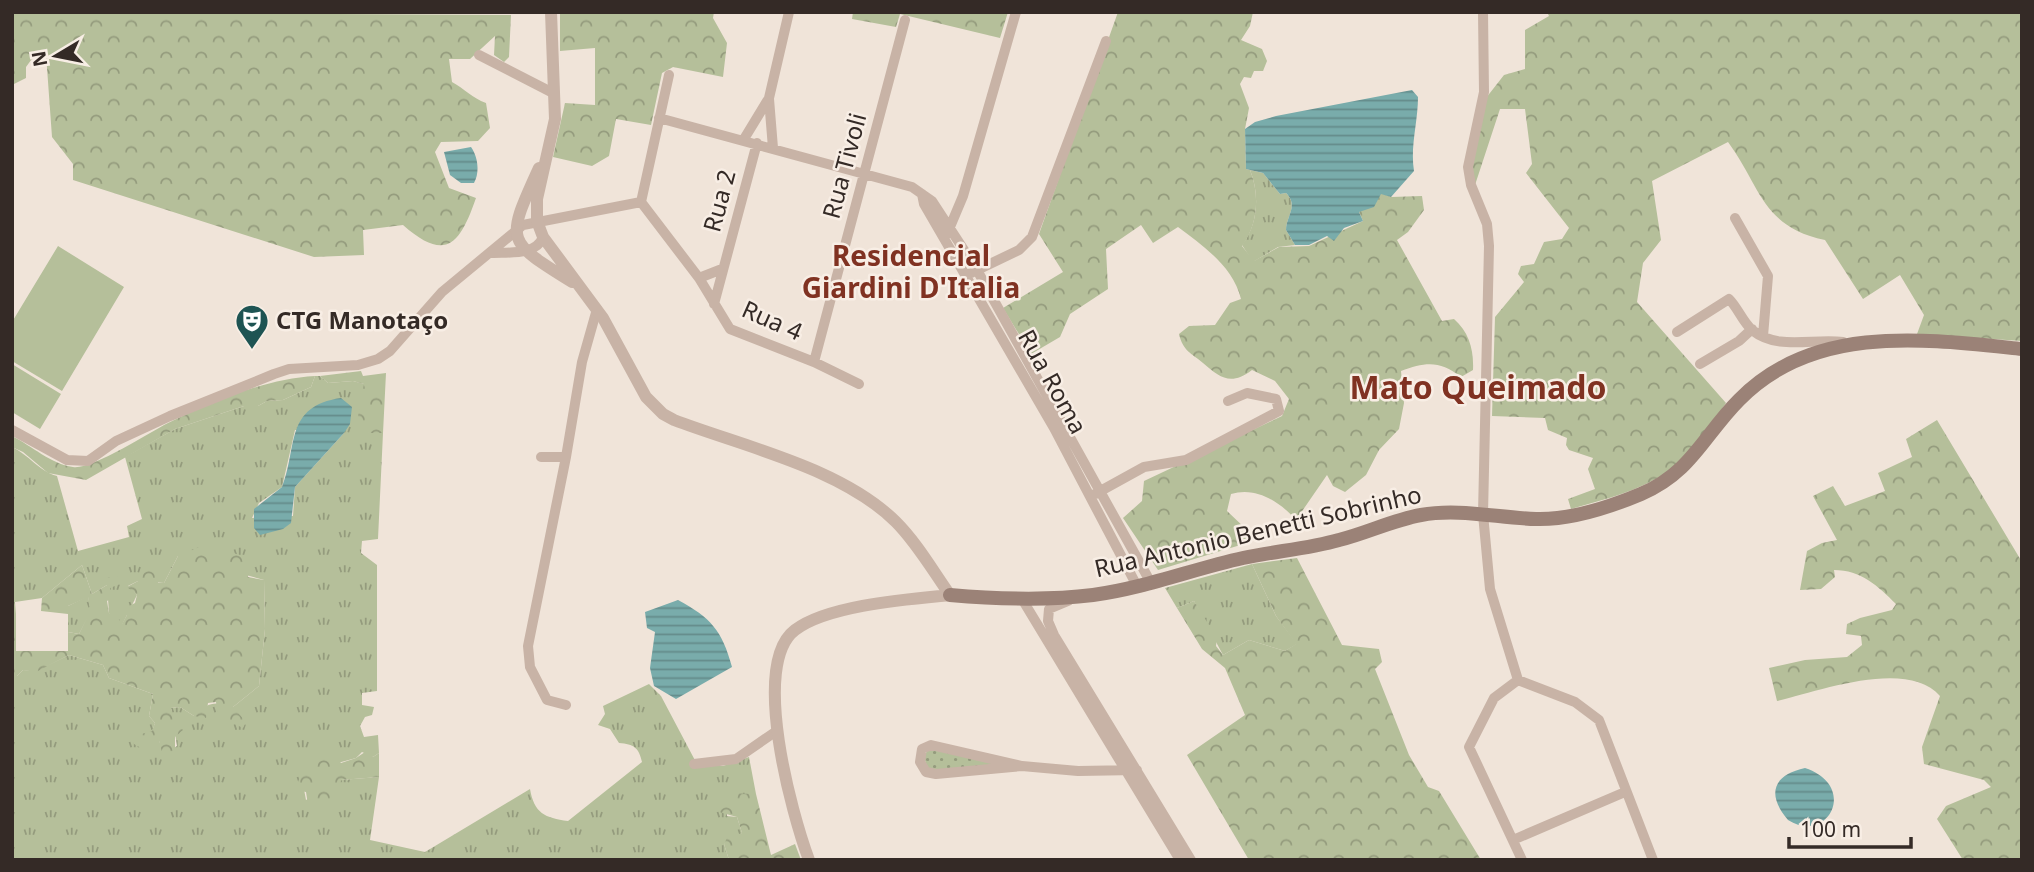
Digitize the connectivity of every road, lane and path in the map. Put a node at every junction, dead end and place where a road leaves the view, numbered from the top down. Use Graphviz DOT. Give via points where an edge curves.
graph roads {
  1 [pos="551,12"];
  2 [pos="789,12"];
  3 [pos="1016,12"];
  4 [pos="1483,12"];
  5 [pos="905,20"];
  6 [pos="1106,41"];
  7 [pos="480,55"];
  8 [pos="669,75"];
  9 [pos="555,93"];
  10 [pos="769,98"];
  11 [pos="659,118"];
  12 [pos="744,139"];
  13 [pos="757,143"];
  14 [pos="550,144"];
  15 [pos="773,148"];
  16 [pos="864,174"];
  17 [pos="641,202"];
  18 [pos="1735,218"];
  19 [pos="537,221"];
  20 [pos="516,229"];
  21 [pos="948,233"];
  22 [pos="543,237"];
  23 [pos="525,251"];
  24 [pos="492,253"];
  25 [pos="723,269"];
  26 [pos="972,273"];
  27 [pos="699,278"];
  28 [pos="578,286"];
  29 [pos="714,304"];
  30 [pos="597,309"];
  31 [pos="1752,329"];
  32 [pos="1677,332"];
  33 [pos="1763,336"];
  34 [pos="1847,343"];
  35 [pos="2022,349"];
  36 [pos="814,362"];
  37 [pos="1700,364"];
  38 [pos="859,384"];
  39 [pos="1228,401"];
  40 [pos="12,429"];
  41 [pos="541,457"];
  42 [pos="566,457"];
  43 [pos="1096,494"];
  44 [pos="1483,514"];
  45 [pos="1144,585"];
  46 [pos="950,595"];
  47 [pos="1086,596"];
  48 [pos="1022,599"];
  49 [pos="1518,680"];
  50 [pos="566,705"];
  51 [pos="778,730"];
  52 [pos="694,764"];
  53 [pos="1022,766"];
  54 [pos="1133,771"];
  55 [pos="1625,792"];
  56 [pos="1513,840"];
  57 [pos="809,860"];
  58 [pos="1180,860"];
  59 [pos="1191,860"];
  60 [pos="1522,860"];
  61 [pos="1653,860"];
  1 -- 9 [label="street"];
  2 -- 10 [label="street, Rua 2"];
  3 -- 21 [label="street"];
  4 -- 44 [label="street" via="1484,92 1468,167 1487,224 1489,246"];
  5 -- 16 [label="street, Rua Tivoli"];
  6 -- 26 [label="street" via="1032,237 1019,250"];
  7 -- 9 [label="street"];
  8 -- 11 [label="street"];
  9 -- 14 [label="street"];
  10 -- 12 [label="street, Rua 2"];
  10 -- 15 [label="street, Rua 2"];
  11 -- 12 [label="street"];
  11 -- 17 [label="street"];
  12 -- 13 [label="street"];
  13 -- 15 [label="street"];
  13 -- 25 [label="street, Rua 2"];
  14 -- 19 [label="street" via="537,199"];
  14 -- 20 [label="street"];
  15 -- 16 [label="street"];
  16 -- 21 [label="street, Rua Roma" via="922,193 932,201"];
  16 -- 36 [label="street, Rua Tivoli"];
  17 -- 19 [label="street"];
  17 -- 27 [label="street, Rua 4"];
  18 -- 33 [label="street" via="1768,276"];
  19 -- 20 [label="street"];
  19 -- 22 [label="street"];
  20 -- 23 [label="street" via="517,241"];
  20 -- 24 [label="street"];
  21 -- 26 [label="street, Rua Roma"];
  22 -- 23 [label="street" via="540,244"];
  22 -- 28 [label="street"];
  23 -- 24 [label="street"];
  23 -- 28 [label="street"];
  24 -- 40 [label="street" via="433,301 390,351 370,363 282,371 170,416 117,441 88,461 68,460"];
  25 -- 27 [label="street, Rua 2"];
  25 -- 29 [label="street, Rua 2"];
  26 -- 43 [label="street, Rua Roma"];
  27 -- 29 [label="street, Rua 4"];
  28 -- 30 [label="street"];
  29 -- 36 [label="street, Rua 4" via="730,329"];
  30 -- 42 [label="street" via="582,362"];
  30 -- 46 [label="street" via="654,407 674,420 815,471 874,504 907,533"];
  31 -- 32 [label="street" via="1729,299"];
  31 -- 33 [label="street"];
  31 -- 37 [label="street"];
  33 -- 34 [label="street" via="1781,343"];
  34 -- 35 [label="main road, Rua Antonio Benetti Sobrinho" via="1936,342"];
  34 -- 44 [label="main road, Rua Antonio Benetti Sobrinho" via="1762,381 1730,410 1693,459 1642,494 1555,518"];
  36 -- 38 [label="street, Rua 4"];
  39 -- 43 [label="street" via="1253,393 1276,400 1279,411 1186,460 1144,467"];
  41 -- 42 [label="street"];
  42 -- 50 [label="street" via="528,656 547,700"];
  43 -- 45 [label="street, Rua Roma"];
  44 -- 45 [label="main road, Rua Antonio Benetti Sobrinho" via="1422,515 1340,540 1248,557"];
  44 -- 49 [label="street" via="1489,589"];
  45 -- 47 [label="main road, Rua Antonio Benetti Sobrinho"];
  46 -- 48 [label="main road, Rua Antonio Benetti Sobrinho"];
  46 -- 51 [label="street" via="840,612 797,628 777,659"];
  47 -- 48 [label="main road, Rua Antonio Benetti Sobrinho"];
  47 -- 54 [label="street" via="1049,609 1048,621"];
  48 -- 54 [label="street"];
  49 -- 55 [label="street" via="1575,702 1599,720"];
  49 -- 56 [label="street" via="1494,698 1469,747"];
  51 -- 52 [label="street" via="736,759"];
  51 -- 57 [label="street" via="785,787"];
  53 -- 53 [label="street" via="930,745 922,749 920,762 924,770 936,774"];
  53 -- 54 [label="street"];
  54 -- 58 [label="street"];
  54 -- 59 [label="street"];
  55 -- 56 [label="street"];
  55 -- 61 [label="street"];
  56 -- 60 [label="street"];
}
